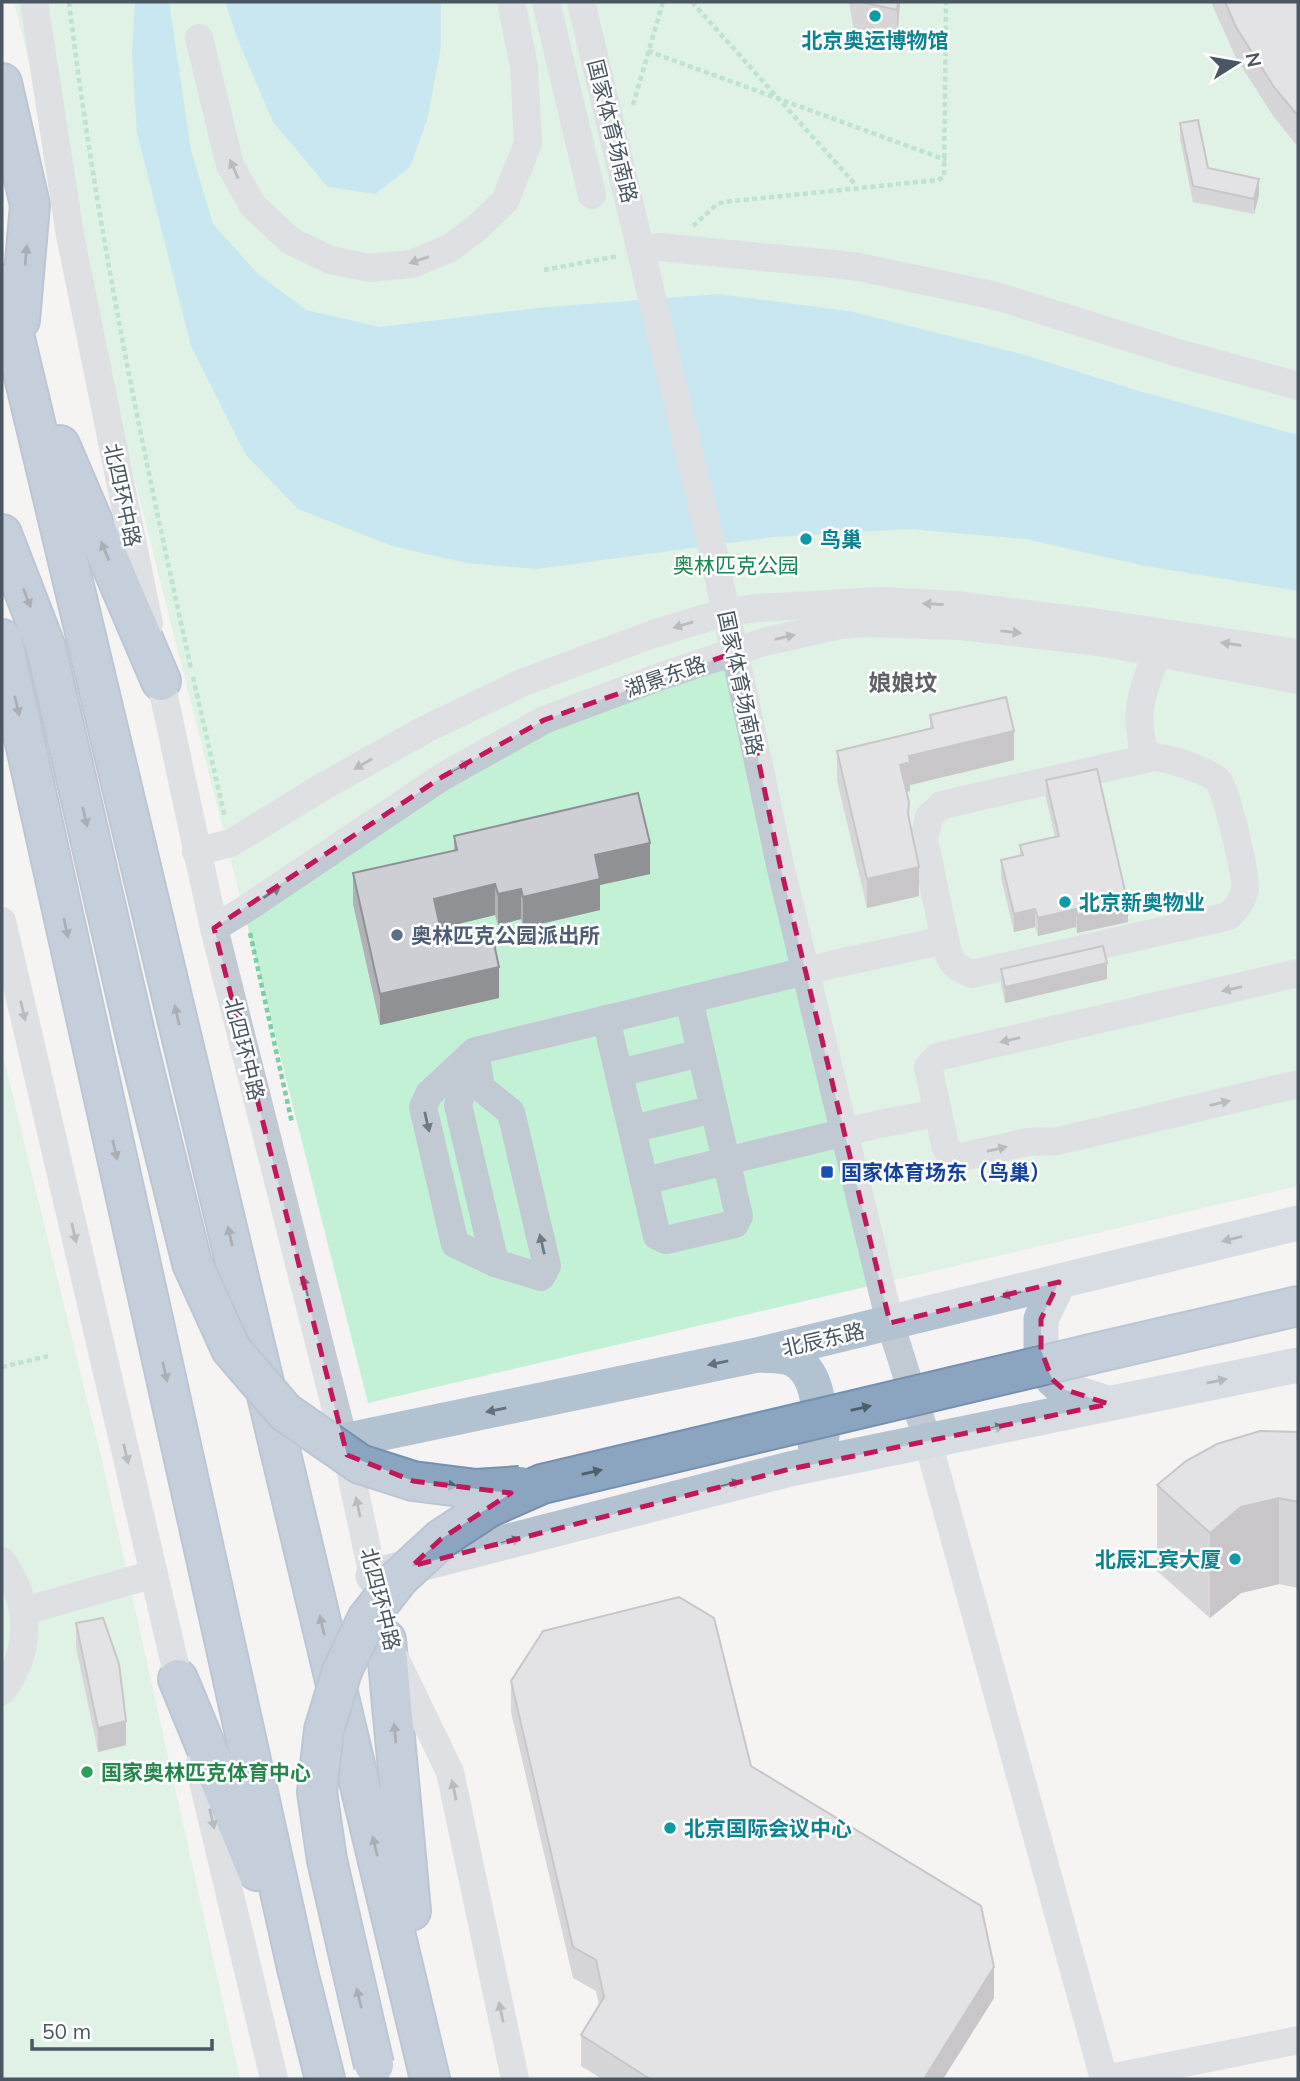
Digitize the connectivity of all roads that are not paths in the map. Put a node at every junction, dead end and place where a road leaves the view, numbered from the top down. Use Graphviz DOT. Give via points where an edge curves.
graph roads {
  1 [pos="34,2"];
  2 [pos="510,2"];
  3 [pos="546,2"];
  4 [pos="581,2"];
  5 [pos="198,38"];
  6 [pos="2,83"];
  7 [pos="592,195"];
  8 [pos="651,249"];
  9 [pos="2,284"];
  10 [pos="18,348"];
  11 [pos="1298,386"];
  12 [pos="2,534"];
  13 [pos="726,612"];
  14 [pos="2,639"];
  15 [pos="736,652"];
  16 [pos="1157,653"];
  17 [pos="1298,653"];
  18 [pos="1298,680"];
  19 [pos="161,681"];
  20 [pos="1145,758"];
  21 [pos="197,852"];
  22 [pos="2,921"];
  23 [pos="214,928"];
  24 [pos="945,940"];
  25 [pos="806,971"];
  26 [pos="1298,973"];
  27 [pos="689,1000"];
  28 [pos="606,1019"];
  29 [pos="475,1051"];
  30 [pos="701,1053"];
  31 [pos="619,1073"];
  32 [pos="1298,1084"];
  33 [pos="714,1109"];
  34 [pos="938,1113"];
  35 [pos="632,1129"];
  36 [pos="845,1132"];
  37 [pos="726,1161"];
  38 [pos="644,1181"];
  39 [pos="1298,1223"];
  40 [pos="1059,1282"];
  41 [pos="1298,1306"];
  42 [pos="890,1323"];
  43 [pos="757,1355"];
  44 [pos="1298,1365"];
  45 [pos="1109,1404"];
  46 [pos="344,1441"];
  47 [pos="928,1442"];
  48 [pos="790,1469"];
  49 [pos="542,1484"];
  50 [pos="2,1561"];
  51 [pos="154,1574"];
  52 [pos="373,1576"];
  53 [pos="24,1611"];
  54 [pos="386,1640"];
  55 [pos="178,1679"];
  56 [pos="2,1691"];
  57 [pos="297,1968"];
  58 [pos="1298,2040"];
  59 [pos="426,2062"];
  60 [pos="376,2072"];
  61 [pos="274,2079"];
  62 [pos="325,2079"];
  63 [pos="515,2079"];
  64 [pos="1104,2079"];
  1 -- 19 [label="street, 北四环中路" via="69,234"];
  2 -- 5 [label="street, one-way" via="524,66 528,143 505,201 450,248 412,264 370,268 330,260 291,241 253,206 230,165"];
  3 -- 7 [label="street"];
  4 -- 8 [label="street, 国家体育场南路"];
  10 -- 6 [label="highway, one-way" via="30,205"];
  8 -- 11 [label="street" via="855,266 983,293"];
  8 -- 13 [label="street, 国家体育场南路" via="651,286"];
  9 -- 10 [label="highway"];
  19 -- 10 [label="highway, one-way"];
  59 -- 10 [label="highway, one-way"];
  12 -- 49 [label="highway, one-way, bridge" via="46,648 192,1263 231,1349 285,1412 360,1464 413,1481 476,1489"];
  13 -- 15 [label="street, 国家体育场南路"];
  17 -- 13 [label="street, 湖景东路, one-way" via="955,605 881,601"];
  13 -- 21 [label="street, 湖景东路, one-way" via="524,682 426,729 230,843"];
  14 -- 57 [label="highway, one-way"];
  15 -- 16 [label="street, 湖景东路, one-way" via="839,625 867,623 960,626"];
  23 -- 15 [label="street, 湖景东路, one-way" via="442,777 544,720"];
  15 -- 25 [label="street, 国家体育场南路"];
  16 -- 18 [label="street, 湖景东路"];
  16 -- 20 [label="street" via="1140,698 1138,728"];
  19 -- 21 [label="street, 北四环中路"];
  20 -- 24 [label="street" via="942,805 929,817 924,840"];
  20 -- 24 [label="street" via="1173,759 1217,780 1226,797 1245,885 1241,903 1229,916 972,974 957,969"];
  21 -- 23 [label="street, 北四环中路"];
  22 -- 51 [label="street, one-way"];
  46 -- 23 [label="street, 北四环中路, one-way"];
  24 -- 25 [label="street"];
  25 -- 27 [label="street"];
  25 -- 36 [label="street, 国家体育场南路"];
  26 -- 34 [label="street, one-way" via="937,1057 928,1066"];
  27 -- 28 [label="street"];
  27 -- 30 [label="street"];
  28 -- 29 [label="street"];
  28 -- 31 [label="street"];
  29 -- 29 [label="street, one-way" via="429,1094 423,1107 455,1244 541,1277 547,1266 511,1112 481,1088"];
  30 -- 31 [label="street"];
  30 -- 33 [label="street"];
  31 -- 35 [label="street"];
  34 -- 32 [label="street, one-way" via="946,1149 957,1158 1028,1142 1058,1141"];
  33 -- 35 [label="street"];
  33 -- 37 [label="street"];
  34 -- 36 [label="street"];
  35 -- 38 [label="street"];
  36 -- 37 [label="street"];
  36 -- 42 [label="street, 国家体育场南路"];
  37 -- 38 [label="street"];
  37 -- 38 [label="street" via="738,1216 735,1224 666,1240 657,1236"];
  39 -- 40 [label="main road, 北辰东路, one-way"];
  40 -- 42 [label="main road, 北辰东路, one-way"];
  40 -- 45 [label="main road" via="1041,1319 1041,1350 1052,1379 1063,1389"];
  49 -- 41 [label="highway, one-way, bridge"];
  42 -- 43 [label="main road, 北辰东路"];
  42 -- 47 [label="street, 国家体育场南路"];
  43 -- 46 [label="main road, 北辰东路, one-way"];
  43 -- 48 [label="main road" via="793,1359 810,1374 822,1436"];
  45 -- 44 [label="main road, one-way"];
  47 -- 45 [label="main road, one-way"];
  52 -- 46 [label="street, 北四环中路, one-way"];
  47 -- 48 [label="main road"];
  47 -- 64 [label="street, 国家体育场南路"];
  52 -- 48 [label="main road, one-way"];
  60 -- 49 [label="highway, one-way, bridge" via="327,1860 317,1792 324,1730 342,1671 367,1619 400,1577 441,1539 479,1514"];
  50 -- 53 [label="street" via="15,1579"];
  51 -- 53 [label="street"];
  51 -- 55 [label="street"];
  52 -- 54 [label="street, 北四环中路"];
  53 -- 56 [label="street" via="24,1645"];
  59 -- 54 [label="highway, one-way"];
  63 -- 54 [label="street, 北四环中路, one-way" via="450,1772"];
  55 -- 57 [label="highway"];
  55 -- 61 [label="street, one-way"];
  57 -- 62 [label="highway"];
  58 -- 64 [label="street"];
}
